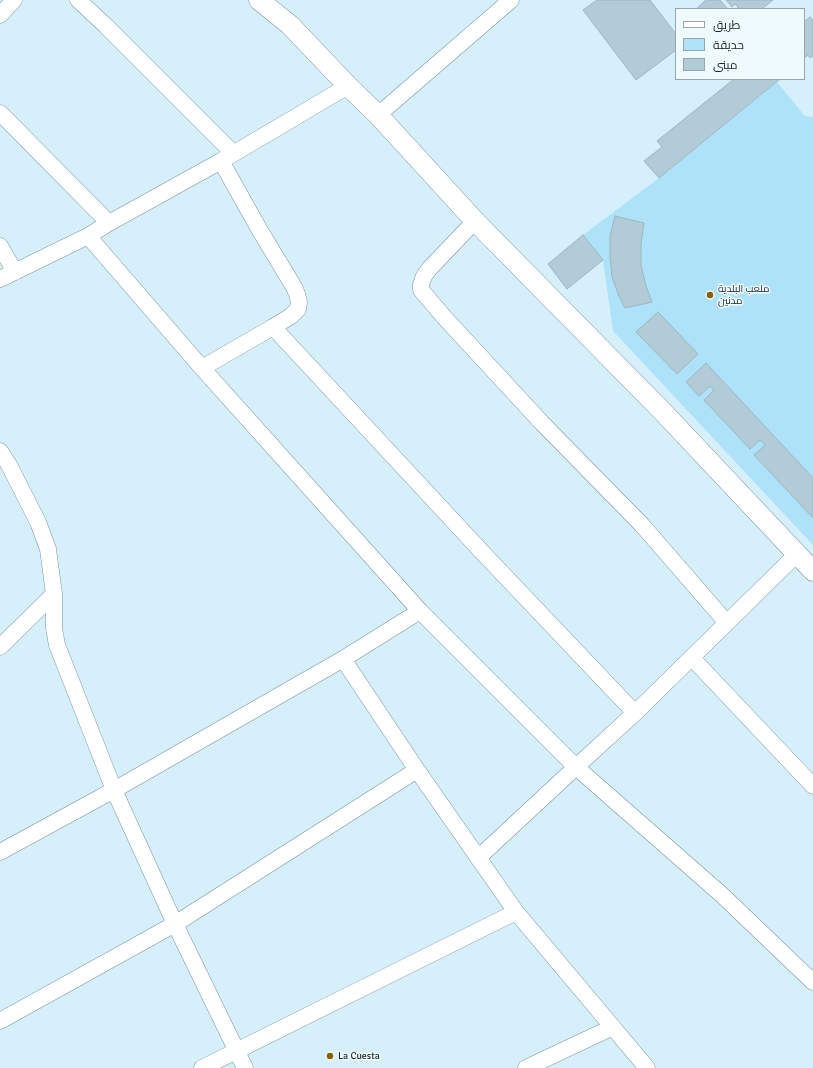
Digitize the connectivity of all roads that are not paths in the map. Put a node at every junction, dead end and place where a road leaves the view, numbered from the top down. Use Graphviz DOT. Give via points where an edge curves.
graph roads {
  1 [pos="14,0"];
  2 [pos="78,0"];
  3 [pos="259,0"];
  4 [pos="511,0"];
  5 [pos="0,15"];
  6 [pos="348,86"];
  7 [pos="0,113"];
  8 [pos="378,115"];
  9 [pos="227,157"];
  10 [pos="475,221"];
  11 [pos="108,223"];
  12 [pos="88,236"];
  13 [pos="0,246"];
  14 [pos="15,272"];
  15 [pos="0,279"];
  16 [pos="273,327"];
  17 [pos="202,368"];
  18 [pos="0,451"];
  19 [pos="797,554"];
  20 [pos="813,571"];
  21 [pos="54,594"];
  22 [pos="420,611"];
  23 [pos="727,623"];
  24 [pos="0,647"];
  25 [pos="692,658"];
  26 [pos="343,659"];
  27 [pos="635,713"];
  28 [pos="576,767"];
  29 [pos="417,770"];
  30 [pos="813,786"];
  31 [pos="114,790"];
  32 [pos="0,852"];
  33 [pos="478,858"];
  34 [pos="516,912"];
  35 [pos="175,924"];
  36 [pos="813,982"];
  37 [pos="0,1022"];
  38 [pos="612,1028"];
  39 [pos="237,1051"];
  40 [pos="202,1068"];
  41 [pos="245,1068"];
  42 [pos="526,1068"];
  43 [pos="647,1068"];
  1 -- 5 [label="street"];
  2 -- 9 [label="street" via="105,25"];
  3 -- 6 [label="street" via="290,25"];
  4 -- 8 [label="street"];
  6 -- 8 [label="street"];
  6 -- 9 [label="street"];
  7 -- 11 [label="street"];
  8 -- 10 [label="street"];
  9 -- 11 [label="street"];
  9 -- 16 [label="street" via="259,229 297,294 299,302 296,312"];
  10 -- 19 [label="street" via="664,413"];
  10 -- 23 [label="street" via="430,268 420,285 421,290 542,424 642,525"];
  11 -- 12 [label="street"];
  12 -- 14 [label="street"];
  12 -- 17 [label="street"];
  13 -- 14 [label="street"];
  14 -- 15 [label="street"];
  16 -- 17 [label="street"];
  16 -- 27 [label="street"];
  17 -- 22 [label="street"];
  18 -- 21 [label="street" via="38,522 48,550"];
  19 -- 20 [label="street"];
  19 -- 23 [label="street"];
  21 -- 24 [label="street"];
  21 -- 31 [label="street" via="57,646"];
  22 -- 26 [label="street"];
  22 -- 28 [label="street"];
  23 -- 25 [label="street"];
  25 -- 27 [label="street"];
  25 -- 30 [label="street"];
  26 -- 29 [label="street"];
  26 -- 31 [label="street"];
  27 -- 28 [label="street"];
  28 -- 33 [label="street"];
  28 -- 36 [label="street" via="722,895"];
  29 -- 33 [label="street"];
  29 -- 35 [label="street"];
  31 -- 32 [label="street"];
  31 -- 35 [label="street"];
  33 -- 34 [label="street"];
  34 -- 38 [label="street"];
  34 -- 39 [label="street"];
  35 -- 37 [label="street"];
  35 -- 39 [label="street"];
  38 -- 42 [label="street"];
  38 -- 43 [label="street"];
  39 -- 40 [label="street"];
  39 -- 41 [label="street"];
}
